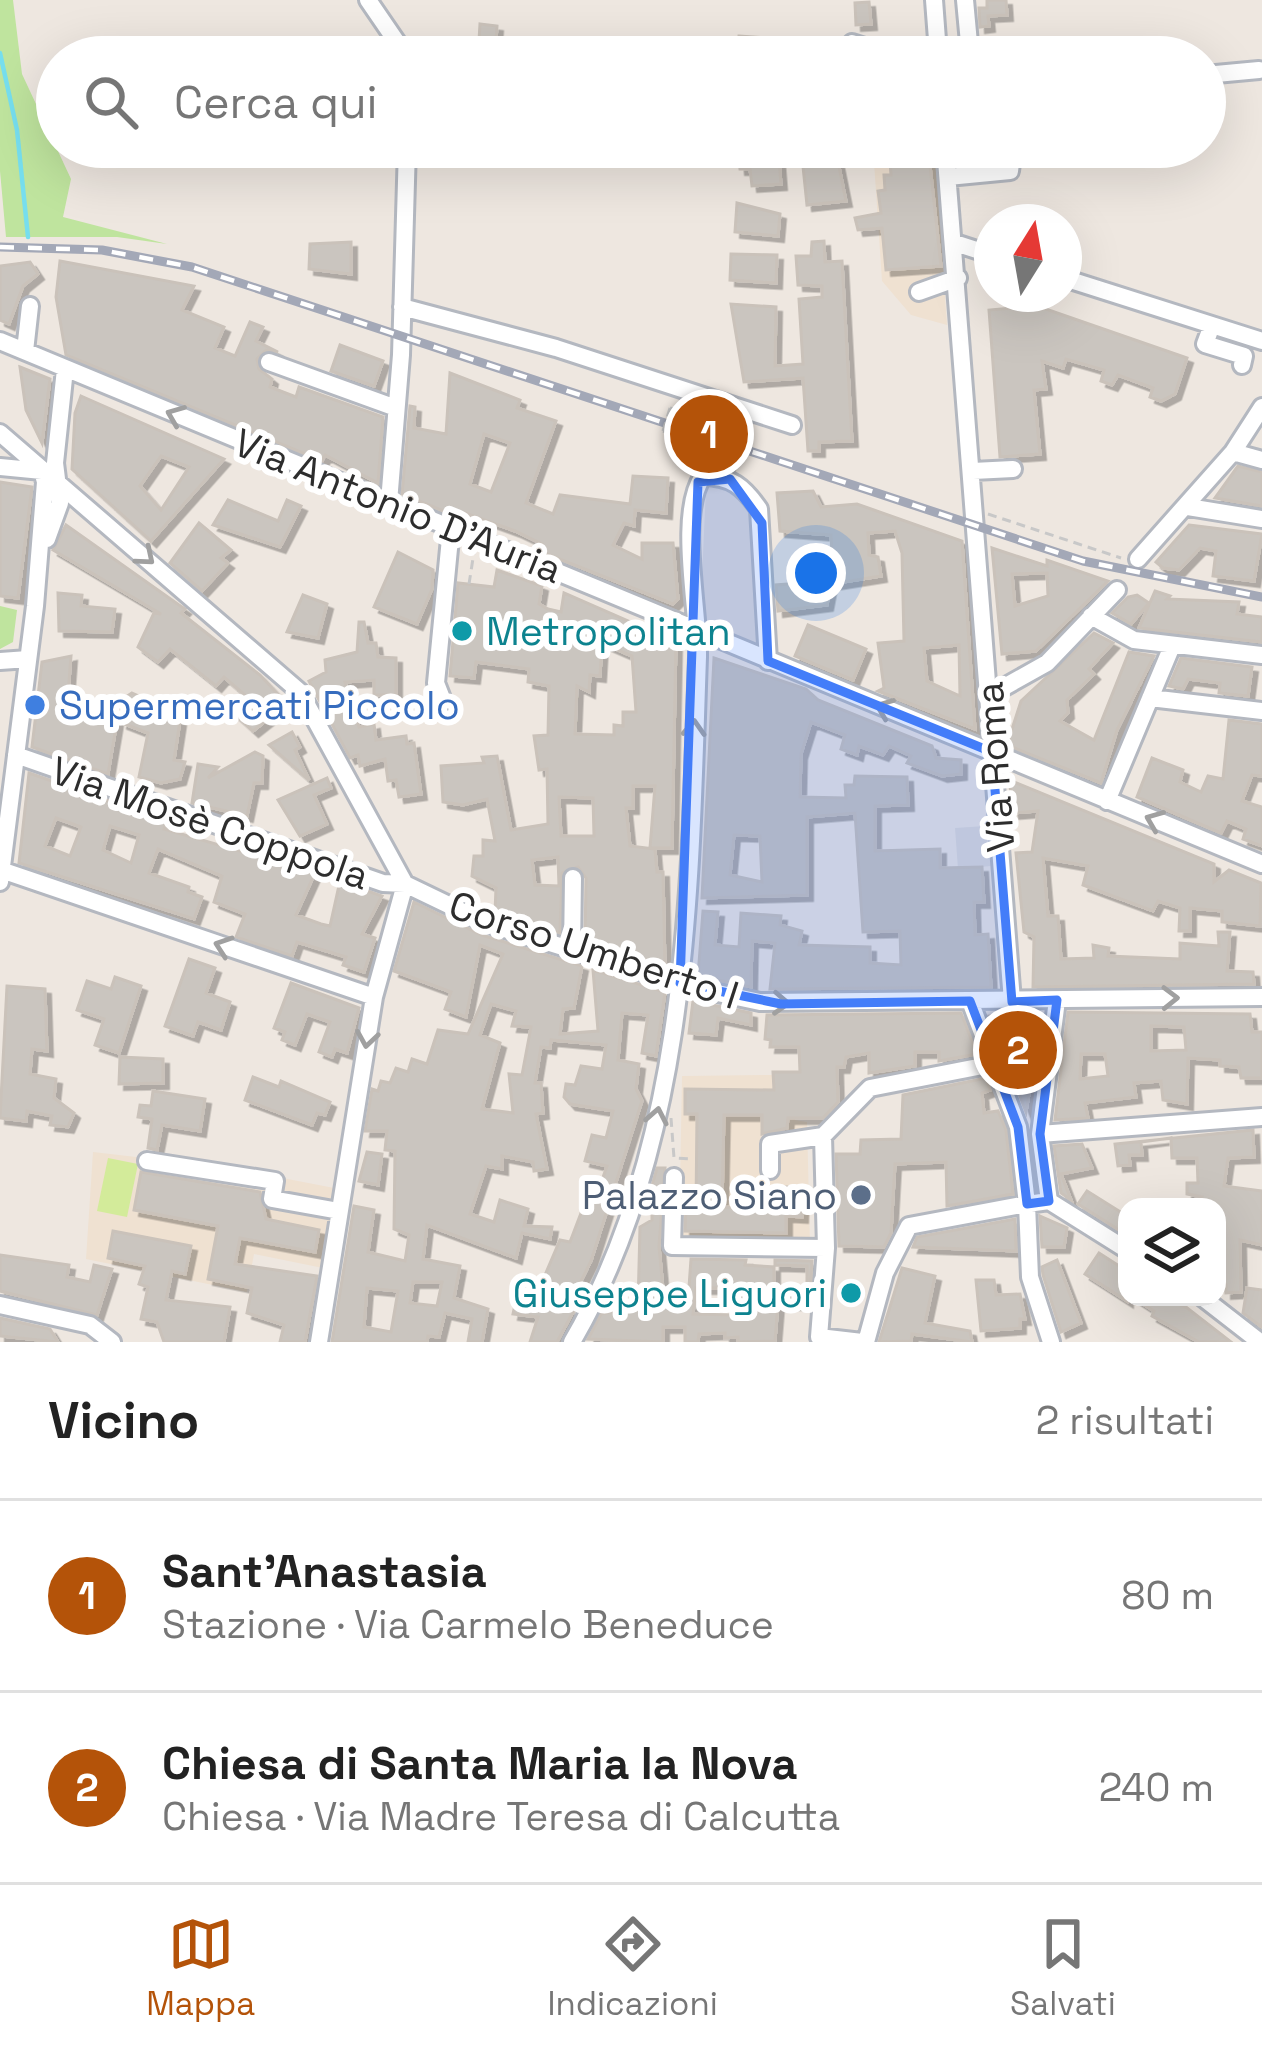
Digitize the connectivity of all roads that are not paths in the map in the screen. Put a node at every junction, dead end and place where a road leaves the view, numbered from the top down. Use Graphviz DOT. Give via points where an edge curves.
graph roads {
  1 [pos="368,0"];
  2 [pos="934,0"];
  3 [pos="965,0"];
  4 [pos="393,36"];
  5 [pos="937,36"];
  6 [pos="968,36"];
  7 [pos="1259,70"];
  8 [pos="1226,73"];
  9 [pos="406,168"];
  10 [pos="947,168"];
  11 [pos="1010,168"];
  12 [pos="948,177"];
  13 [pos="955,243"];
  14 [pos="974,249"];
  15 [pos="958,278"];
  16 [pos="1082,284"];
  17 [pos="919,292"];
  18 [pos="30,306"];
  19 [pos="403,307"];
  20 [pos="1211,325"];
  21 [pos="0,341"];
  22 [pos="1262,341"];
  23 [pos="25,351"];
  24 [pos="268,362"];
  25 [pos="1242,365"];
  26 [pos="65,369"];
  27 [pos="1262,407"];
  28 [pos="396,408"];
  29 [pos="792,425"];
  30 [pos="0,433"];
  31 [pos="1233,452"];
  32 [pos="1262,460"];
  33 [pos="0,467"];
  34 [pos="1013,470"];
  35 [pos="974,471"];
  36 [pos="50,476"];
  37 [pos="69,502"];
  38 [pos="388,502"];
  39 [pos="1187,507"];
  40 [pos="1262,519"];
  41 [pos="451,528"];
  42 [pos="41,550"];
  43 [pos="1138,559"];
  44 [pos="1117,590"];
  45 [pos="1090,616"];
  46 [pos="695,629"];
  47 [pos="1172,646"];
  48 [pos="1262,655"];
  49 [pos="28,659"];
  50 [pos="0,661"];
  51 [pos="768,662"];
  52 [pos="990,695"];
  53 [pos="1150,698"];
  54 [pos="443,700"];
  55 [pos="1262,711"];
  56 [pos="992,752"];
  57 [pos="16,755"];
  58 [pos="1107,801"];
  59 [pos="1262,864"];
  60 [pos="1,870"];
  61 [pos="573,878"];
  62 [pos="0,882"];
  63 [pos="405,884"];
  64 [pos="429,896"];
  65 [pos="572,950"];
  66 [pos="680,983"];
  67 [pos="374,997"];
  68 [pos="1262,997"];
  69 [pos="1057,1000"];
  70 [pos="970,1001"];
  71 [pos="1012,1001"];
  72 [pos="993,1064"];
  73 [pos="1262,1117"];
  74 [pos="1040,1134"];
  75 [pos="823,1136"];
  76 [pos="147,1161"];
  77 [pos="770,1170"];
  78 [pos="674,1177"];
  79 [pos="1048,1201"];
  80 [pos="1027,1204"];
  81 [pos="339,1211"];
  82 [pos="1118,1244"];
  83 [pos="826,1248"];
  84 [pos="0,1304"];
  85 [pos="1214,1306"];
  86 [pos="1050,1339"];
  87 [pos="112,1342"];
  88 [pos="320,1342"];
  89 [pos="572,1342"];
  90 [pos="864,1342"];
  91 [pos="1260,1342"];
  1 -- 4 [label="street"];
  2 -- 5 [label="street"];
  3 -- 6 [label="street"];
  7 -- 8 [label="street"];
  9 -- 19 [label="street"];
  10 -- 12 [label="street, Via Roma"];
  11 -- 12 [label="street"];
  12 -- 13 [label="street, Via Roma"];
  13 -- 14 [label="street"];
  13 -- 15 [label="street, Via Roma"];
  15 -- 17 [label="street"];
  15 -- 35 [label="street, Via Roma" via="963,438"];
  16 -- 20 [label="street"];
  18 -- 23 [label="street"];
  19 -- 28 [label="street"];
  19 -- 29 [label="street" via="556,347"];
  20 -- 22 [label="street"];
  20 -- 25 [label="street" via="1205,344 1244,356"];
  21 -- 23 [label="street, Via Antonio D'Auria"];
  23 -- 26 [label="street, Via Antonio D'Auria"];
  24 -- 28 [label="street"];
  26 -- 36 [label="street"];
  38 -- 26 [label="street, Via Antonio D'Auria, one-way"];
  27 -- 31 [label="street"];
  28 -- 38 [label="street"];
  30 -- 36 [label="street"];
  31 -- 32 [label="street"];
  31 -- 39 [label="street"];
  33 -- 36 [label="street"];
  34 -- 35 [label="street"];
  35 -- 52 [label="street, Via Roma"];
  36 -- 37 [label="street"];
  36 -- 42 [label="street"];
  37 -- 42 [label="street"];
  37 -- 63 [label="street, one-way" via="299,692"];
  38 -- 41 [label="street, Via Antonio D'Auria"];
  39 -- 40 [label="street"];
  39 -- 43 [label="street"];
  41 -- 46 [label="street, Via Antonio D'Auria"];
  41 -- 54 [label="street" via="437,664"];
  42 -- 49 [label="street"];
  44 -- 45 [label="street"];
  45 -- 47 [label="street" via="1134,640"];
  45 -- 52 [label="street" via="1047,663"];
  46 -- 51 [label="street, Via Antonio D'Auria"];
  46 -- 51 [label="street" via="693,526 698,482 710,476 745,489 759,509"];
  66 -- 46 [label="street, one-way"];
  47 -- 48 [label="street"];
  47 -- 53 [label="street"];
  49 -- 50 [label="street"];
  49 -- 57 [label="street"];
  56 -- 51 [label="street, Via Antonio D'Auria, one-way"];
  52 -- 56 [label="street, Via Roma"];
  53 -- 55 [label="street"];
  53 -- 58 [label="street"];
  56 -- 58 [label="street, Via Antonio D'Auria"];
  56 -- 71 [label="street, Via Roma"];
  57 -- 60 [label="street"];
  57 -- 63 [label="street, Via Mosè Coppola" via="382,883"];
  59 -- 58 [label="street, Via Antonio D'Auria, one-way"];
  60 -- 62 [label="street"];
  67 -- 60 [label="street, one-way"];
  61 -- 65 [label="street"];
  63 -- 64 [label="street, Via Mosè Coppola"];
  63 -- 67 [label="street"];
  64 -- 65 [label="street, Corso Umberto I"];
  65 -- 66 [label="street, Corso Umberto I"];
  66 -- 70 [label="street, Corso Umberto I, one-way" via="781,1004"];
  89 -- 66 [label="street, one-way" via="640,1187"];
  67 -- 81 [label="street, one-way"];
  69 -- 68 [label="street, Corso Umberto I, one-way"];
  69 -- 71 [label="street, Corso Umberto I"];
  69 -- 74 [label="street"];
  70 -- 71 [label="street, Corso Umberto I"];
  70 -- 72 [label="street"];
  72 -- 75 [label="street" via="872,1096"];
  72 -- 80 [label="street" via="1018,1127"];
  73 -- 74 [label="street"];
  74 -- 79 [label="street"];
  75 -- 77 [label="street" via="770,1144"];
  75 -- 83 [label="street"];
  76 -- 81 [label="street" via="275,1181 272,1199"];
  78 -- 83 [label="street" via="672,1246"];
  79 -- 80 [label="street"];
  79 -- 82 [label="street"];
  80 -- 86 [label="street" via="1030,1277"];
  80 -- 90 [label="street" via="909,1226"];
  81 -- 88 [label="street"];
  83 -- 90 [label="street" via="819,1337"];
  84 -- 87 [label="street" via="90,1324"];
  85 -- 91 [label="street"];
}
